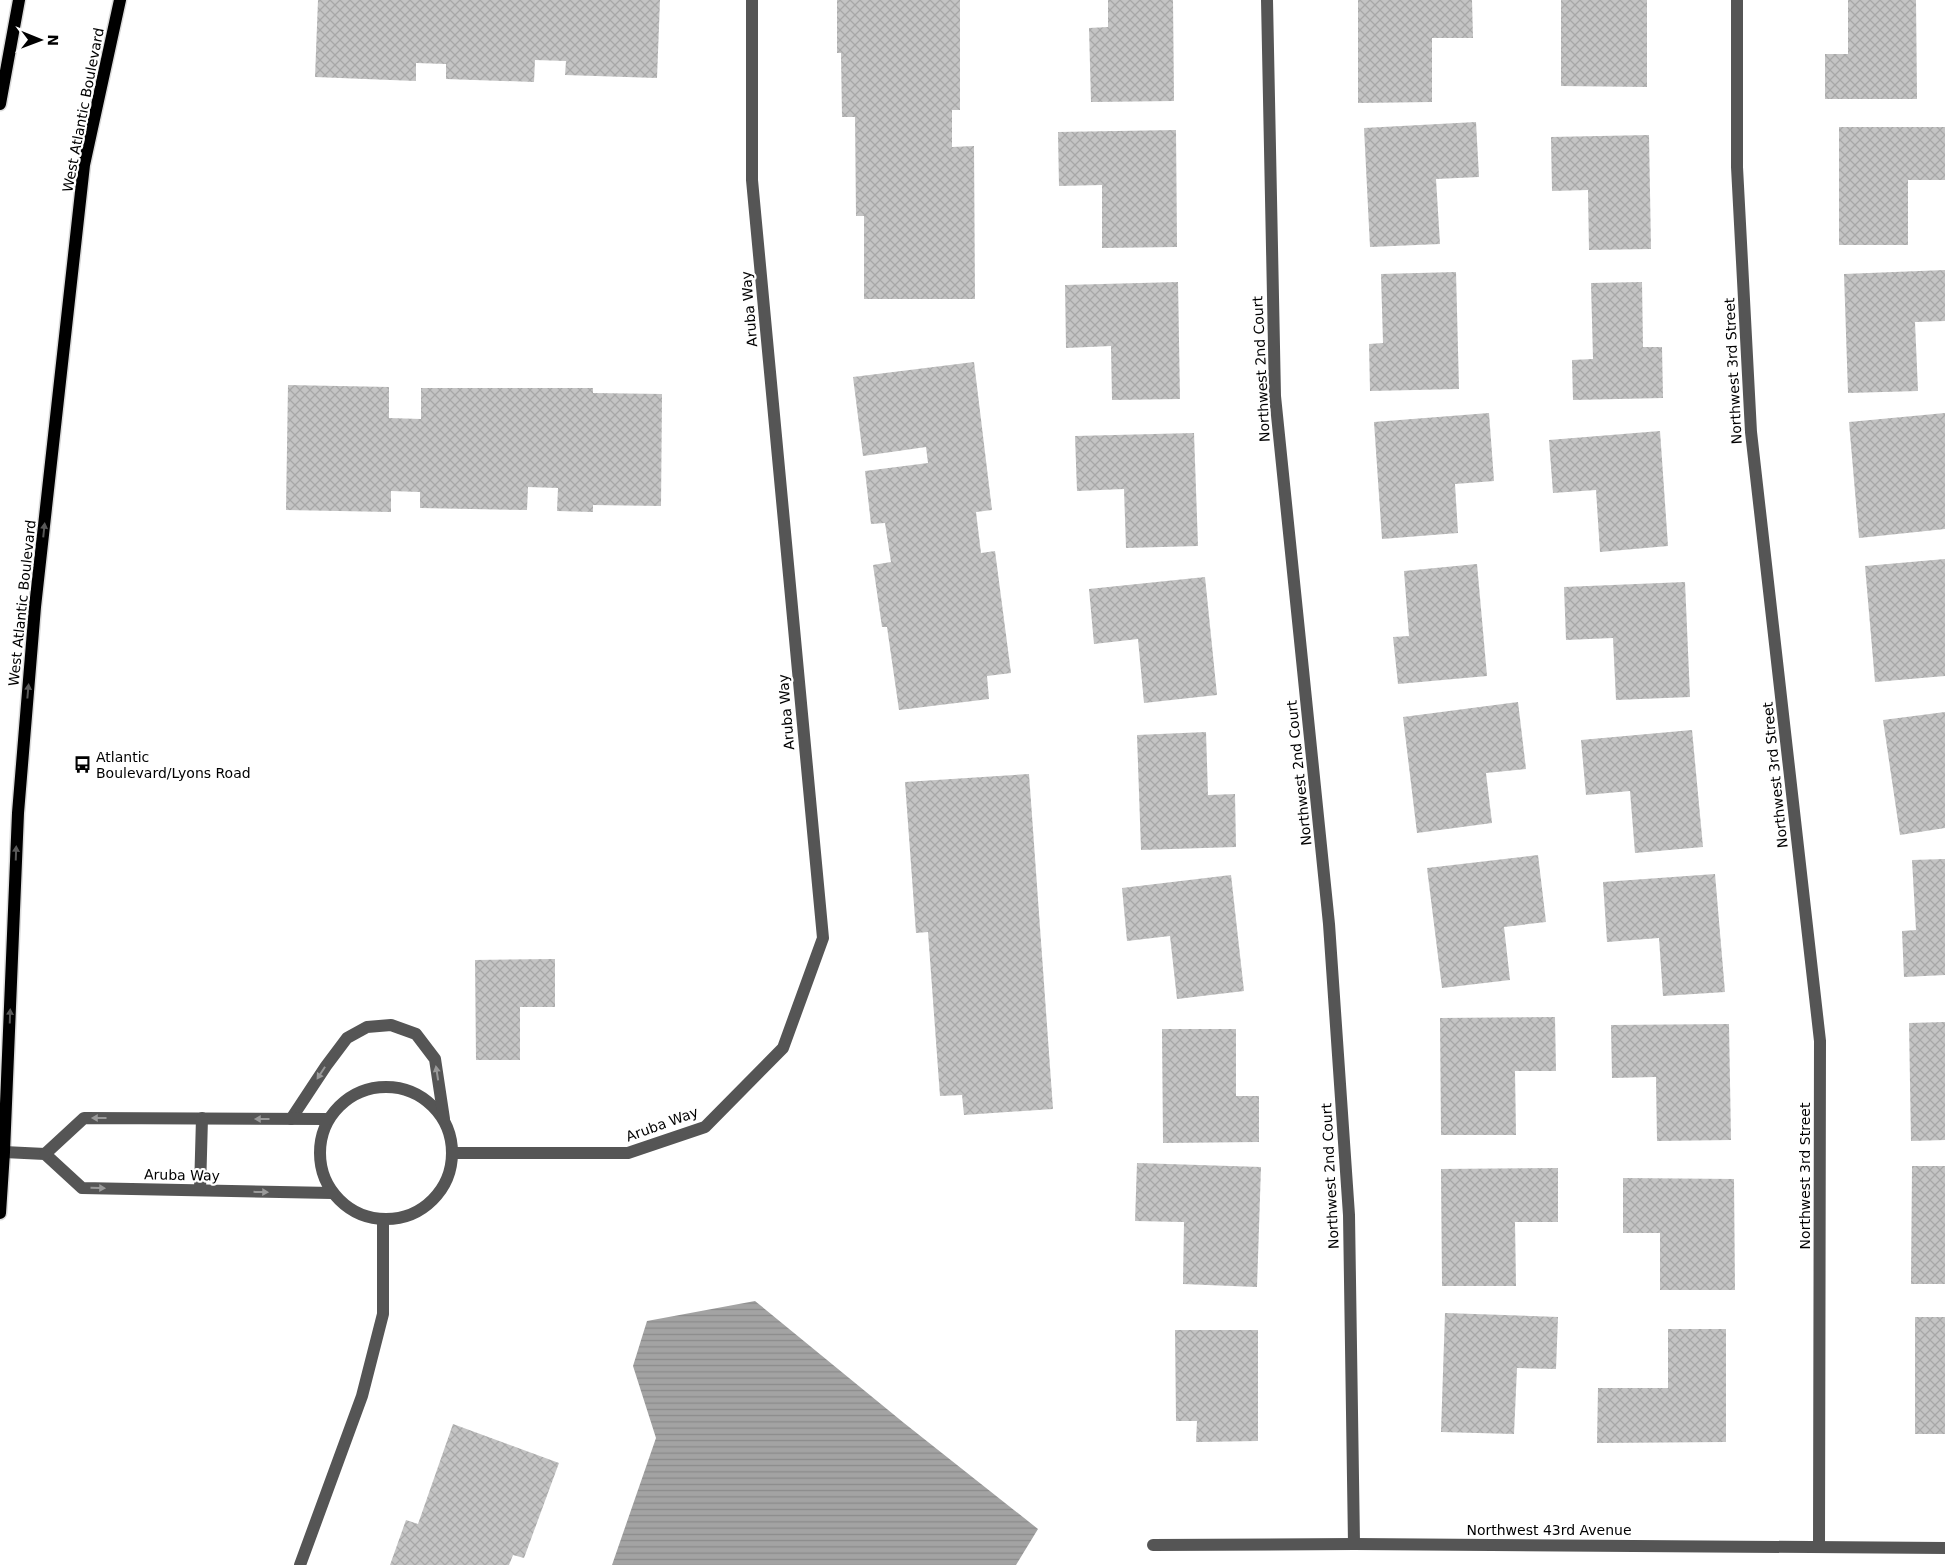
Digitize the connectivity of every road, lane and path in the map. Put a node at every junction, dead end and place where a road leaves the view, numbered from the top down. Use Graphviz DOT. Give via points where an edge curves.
graph roads {
  1 [pos="19,0"];
  2 [pos="120,0"];
  3 [pos="752,0"];
  4 [pos="1267,0"];
  5 [pos="1737,0"];
  6 [pos="0,104"];
  7 [pos="202,1118"];
  8 [pos="291,1119"];
  9 [pos="328,1119"];
  10 [pos="445,1122"];
  11 [pos="2,1152"];
  12 [pos="452,1153"];
  13 [pos="45,1154"];
  14 [pos="200,1190"];
  15 [pos="332,1193"];
  16 [pos="0,1213"];
  17 [pos="383,1220"];
  18 [pos="1354,1544"];
  19 [pos="1153,1545"];
  20 [pos="1819,1547"];
  21 [pos="1945,1548"];
  22 [pos="300,1565"];
  1 -- 6 [label="main road"];
  11 -- 2 [label="main road, West Atlantic Boulevard, one-way" via="18,813 35,607 84,165"];
  3 -- 12 [label="street, Aruba Way" via="752,180 823,938 782,1048 705,1127 628,1153"];
  4 -- 18 [label="street, Northwest 2nd Court" via="1275,396 1330,924 1349,1215"];
  5 -- 20 [label="street, Northwest 3rd Street" via="1737,167 1751,432 1820,1041"];
  8 -- 7 [label="street, one-way"];
  7 -- 13 [label="street, one-way" via="84,1118"];
  7 -- 14 [label="street"];
  8 -- 9 [label="street"];
  10 -- 8 [label="street, one-way" via="435,1060 416,1034 391,1025 367,1027 347,1038"];
  9 -- 10 [label="street" via="343,1101 364,1089 387,1085 410,1091 430,1103"];
  9 -- 15 [label="street" via="321,1137 319,1157 323,1176"];
  10 -- 12 [label="street"];
  11 -- 13 [label="street"];
  11 -- 16 [label="main road, West Atlantic Boulevard"];
  12 -- 17 [label="street" via="449,1174 439,1193 424,1208 404,1217"];
  13 -- 14 [label="street, Aruba Way, one-way" via="82,1188"];
  14 -- 15 [label="street, Aruba Way, one-way"];
  15 -- 17 [label="street" via="346,1207 364,1216"];
  17 -- 22 [label="street" via="383,1314 362,1396"];
  18 -- 19 [label="street, Northwest 43rd Avenue"];
  18 -- 20 [label="street, Northwest 43rd Avenue"];
  20 -- 21 [label="street, Northwest 43rd Avenue"];
}
